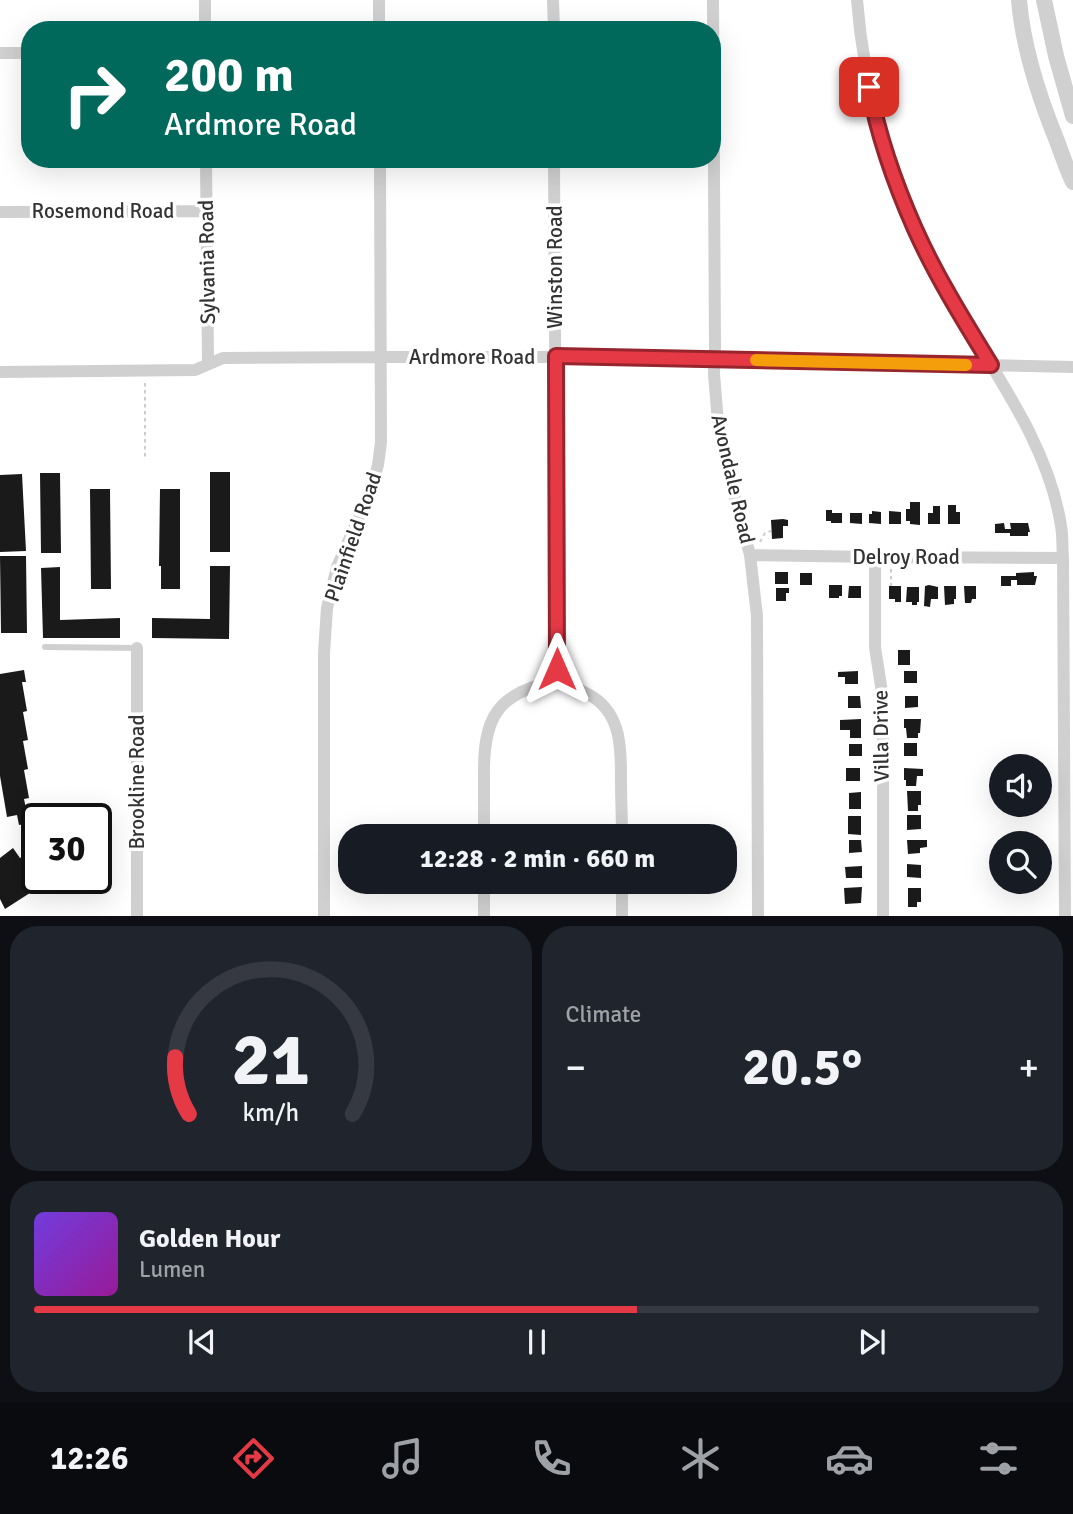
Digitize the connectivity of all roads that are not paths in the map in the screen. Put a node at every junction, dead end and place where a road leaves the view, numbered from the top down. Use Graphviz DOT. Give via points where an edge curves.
graph roads {
  1 [pos="205,0"];
  2 [pos="379,0"];
  3 [pos="553,0"];
  4 [pos="713,0"];
  5 [pos="856,0"];
  6 [pos="1019,0"];
  7 [pos="1044,0"];
  8 [pos="205,21"];
  9 [pos="379,21"];
  10 [pos="554,21"];
  11 [pos="713,21"];
  12 [pos="0,53"];
  13 [pos="21,53"];
  14 [pos="1073,116"];
  15 [pos="206,168"];
  16 [pos="380,168"];
  17 [pos="554,168"];
  18 [pos="714,168"];
  19 [pos="1073,182"];
  20 [pos="207,211"];
  21 [pos="0,212"];
  22 [pos="556,356"];
  23 [pos="381,357"];
  24 [pos="715,359"];
  25 [pos="208,364"];
  26 [pos="991,365"];
  27 [pos="1073,367"];
  28 [pos="0,372"];
  29 [pos="750,555"];
  30 [pos="875,557"];
  31 [pos="1063,558"];
  32 [pos="45,648"];
  33 [pos="137,648"];
  34 [pos="557,681"];
  35 [pos="484,824"];
  36 [pos="622,824"];
  37 [pos="484,894"];
  38 [pos="622,894"];
  39 [pos="137,915"];
  40 [pos="324,915"];
  41 [pos="484,915"];
  42 [pos="622,915"];
  43 [pos="758,915"];
  44 [pos="883,915"];
  45 [pos="1065,915"];
  1 -- 8 [label="street"];
  2 -- 9 [label="street"];
  3 -- 10 [label="street"];
  4 -- 11 [label="street, Avondale Road"];
  5 -- 26 [label="street" via="873,109 890,166 915,229"];
  6 -- 19 [label="street" via="1038,87"];
  7 -- 14 [label="street"];
  12 -- 13 [label="street"];
  15 -- 20 [label="street, Sylvania Road"];
  16 -- 23 [label="street, Plainfield Road"];
  17 -- 22 [label="street, Winston Road"];
  18 -- 24 [label="street, Avondale Road"];
  20 -- 21 [label="street, Rosemond Road"];
  20 -- 25 [label="street, Sylvania Road"];
  22 -- 23 [label="street, Ardmore Road"];
  22 -- 24 [label="street, Ardmore Road"];
  22 -- 34 [label="street, Winston Road"];
  23 -- 25 [label="street, Ardmore Road" via="223,358"];
  23 -- 40 [label="street, Plainfield Road" via="378,465 337,567 327,608"];
  24 -- 26 [label="street, Ardmore Road"];
  24 -- 29 [label="street, Avondale Road" via="721,442"];
  25 -- 28 [label="street, Ardmore Road" via="195,370"];
  26 -- 27 [label="street, Ardmore Road"];
  26 -- 31 [label="street" via="1043,462 1061,526"];
  29 -- 30 [label="street, Delroy Road"];
  29 -- 43 [label="street, Avondale Road" via="757,616"];
  30 -- 31 [label="street, Delroy Road"];
  30 -- 44 [label="street, Villa Drive" via="875,647 883,699"];
  31 -- 45 [label="street"];
  32 -- 33 [label="lane"];
  33 -- 39 [label="street, Brookline Road"];
  34 -- 35 [label="street" via="516,694 494,716 484,754"];
  34 -- 36 [label="street" via="592,696 615,722 621,753"];
  37 -- 41 [label="street"];
  38 -- 42 [label="street"];
}
